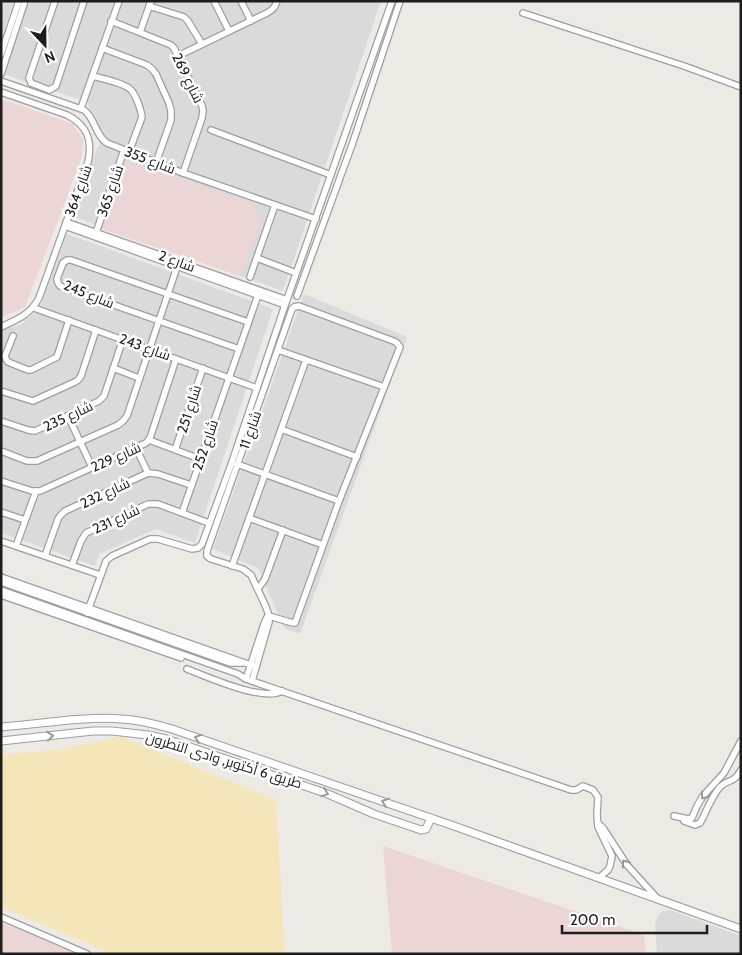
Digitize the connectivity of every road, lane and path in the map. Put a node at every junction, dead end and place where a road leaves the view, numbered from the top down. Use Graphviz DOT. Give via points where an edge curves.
graph roads {
  1 [pos="19,1"];
  2 [pos="25,1"];
  3 [pos="55,1"];
  4 [pos="84,1"];
  5 [pos="119,1"];
  6 [pos="214,1"];
  7 [pos="241,1"];
  8 [pos="276,1"];
  9 [pos="392,1"];
  10 [pos="400,1"];
  11 [pos="150,4"];
  12 [pos="523,14"];
  13 [pos="112,21"];
  14 [pos="251,21"];
  15 [pos="228,31"];
  16 [pos="140,32"];
  17 [pos="202,44"];
  18 [pos="102,48"];
  19 [pos="1,54"];
  20 [pos="178,56"];
  21 [pos="1,74"];
  22 [pos="92,76"];
  23 [pos="1,80"];
  24 [pos="741,87"];
  25 [pos="1,92"];
  26 [pos="81,108"];
  27 [pos="94,123"];
  28 [pos="84,129"];
  29 [pos="211,130"];
  30 [pos="127,151"];
  31 [pos="156,163"];
  32 [pos="183,173"];
  33 [pos="331,175"];
  34 [pos="275,205"];
  35 [pos="316,219"];
  36 [pos="66,224"];
  37 [pos="96,232"];
  38 [pos="257,258"];
  39 [pos="172,262"];
  40 [pos="178,266"];
  41 [pos="296,273"];
  42 [pos="250,278"];
  43 [pos="168,294"];
  44 [pos="258,295"];
  45 [pos="296,296"];
  46 [pos="286,303"];
  47 [pos="34,308"];
  48 [pos="69,320"];
  49 [pos="159,320"];
  50 [pos="248,322"];
  51 [pos="3,324"];
  52 [pos="96,330"];
  53 [pos="13,336"];
  54 [pos="123,339"];
  55 [pos="149,349"];
  56 [pos="239,349"];
  57 [pos="278,350"];
  58 [pos="176,359"];
  59 [pos="306,360"];
  60 [pos="113,368"];
  61 [pos="202,368"];
  62 [pos="140,378"];
  63 [pos="229,378"];
  64 [pos="384,387"];
  65 [pos="257,388"];
  66 [pos="1,391"];
  67 [pos="68,416"];
  68 [pos="2,422"];
  69 [pos="281,429"];
  70 [pos="149,440"];
  71 [pos="80,442"];
  72 [pos="136,448"];
  73 [pos="175,450"];
  74 [pos="1,451"];
  75 [pos="357,457"];
  76 [pos="200,459"];
  77 [pos="237,464"];
  78 [pos="92,467"];
  79 [pos="148,473"];
  80 [pos="265,474"];
  81 [pos="1,480"];
  82 [pos="191,485"];
  83 [pos="36,491"];
  84 [pos="339,501"];
  85 [pos="1,512"];
  86 [pos="182,513"];
  87 [pos="249,518"];
  88 [pos="25,520"];
  89 [pos="209,523"];
  90 [pos="283,530"];
  91 [pos="1,540"];
  92 [pos="323,545"];
  93 [pos="16,546"];
  94 [pos="45,556"];
  95 [pos="72,566"];
  96 [pos="232,566"];
  97 [pos="100,575"];
  98 [pos="1,577"];
  99 [pos="1,582"];
  100 [pos="258,589"];
  101 [pos="1,590"];
  102 [pos="1,596"];
  103 [pos="88,610"];
  104 [pos="268,616"];
  105 [pos="184,657"];
  106 [pos="254,666"];
  107 [pos="187,670"];
  108 [pos="247,679"];
  109 [pos="282,691"];
  110 [pos="1,727"];
  111 [pos="1,741"];
  112 [pos="741,741"];
  113 [pos="741,770"];
  114 [pos="721,777"];
  115 [pos="727,782"];
  116 [pos="431,818"];
  117 [pos="692,818"];
  118 [pos="598,823"];
  119 [pos="696,825"];
  120 [pos="599,878"];
  121 [pos="657,899"];
  122 [pos="1,917"];
  123 [pos="741,929"];
  124 [pos="87,954"];
  1 -- 19 [label="street"];
  2 -- 21 [label="street"];
  3 -- 4 [label="street" via="29,80 49,90 56,86"];
  5 -- 13 [label="street"];
  6 -- 15 [label="street"];
  7 -- 14 [label="street"];
  8 -- 14 [label="street" via="272,10"];
  9 -- 33 [label="street, شارع 11"];
  10 -- 45 [label="street" via="353,142"];
  11 -- 16 [label="street"];
  11 -- 17 [label="street" via="184,17"];
  12 -- 24 [label="street"];
  13 -- 16 [label="street, شارع 269"];
  13 -- 18 [label="street"];
  14 -- 15 [label="street"];
  15 -- 17 [label="street"];
  16 -- 20 [label="street, شارع 269" via="171,45"];
  17 -- 20 [label="street"];
  18 -- 22 [label="street"];
  18 -- 31 [label="street" via="147,65 156,74 172,115"];
  20 -- 32 [label="street, شارع 269" via="203,111"];
  22 -- 26 [label="street"];
  22 -- 30 [label="street, شارع 365" via="127,87 133,93 142,117"];
  23 -- 26 [label="street, شارع 355"];
  25 -- 28 [label="street" via="67,115"];
  26 -- 27 [label="street, شارع 355" via="90,114"];
  27 -- 28 [label="street"];
  27 -- 30 [label="street, شارع 355" via="104,142"];
  28 -- 36 [label="street, شارع 364" via="90,153"];
  29 -- 33 [label="street"];
  30 -- 31 [label="street, شارع 355"];
  30 -- 37 [label="street, شارع 365"];
  31 -- 32 [label="street, شارع 355"];
  32 -- 34 [label="street, شارع 355"];
  33 -- 35 [label="street, شارع 11"];
  34 -- 35 [label="street, شارع 355"];
  34 -- 38 [label="street"];
  35 -- 41 [label="street, شارع 11"];
  36 -- 37 [label="street, شارع 2"];
  36 -- 39 [label="street, شارع 2"];
  36 -- 47 [label="street, شارع 364"];
  37 -- 39 [label="street, شارع 2"];
  38 -- 41 [label="street"];
  38 -- 42 [label="street"];
  39 -- 40 [label="street, شارع 2"];
  39 -- 46 [label="street, شارع 2"];
  40 -- 43 [label="street"];
  40 -- 44 [label="street, شارع 2"];
  41 -- 46 [label="street, شارع 11"];
  43 -- 49 [label="street"];
  43 -- 49 [label="street, شارع 245" via="71,260 65,261 60,271 60,286"];
  43 -- 50 [label="street, شارع 245"];
  44 -- 46 [label="street, شارع 2"];
  44 -- 50 [label="street, شارع 252"];
  46 -- 65 [label="street, شارع 11"];
  47 -- 48 [label="street, شارع 243"];
  47 -- 51 [label="street"];
  48 -- 52 [label="street, شارع 243"];
  48 -- 53 [label="street" via="57,357 32,370 6,359"];
  49 -- 55 [label="street"];
  49 -- 56 [label="street, شارع 245"];
  50 -- 56 [label="street, شارع 252"];
  52 -- 54 [label="street, شارع 243"];
  52 -- 66 [label="street" via="81,376 75,382 33,401"];
  54 -- 55 [label="street, شارع 243"];
  54 -- 60 [label="street, شارع 235"];
  55 -- 58 [label="street, شارع 243"];
  55 -- 62 [label="street"];
  56 -- 63 [label="street, شارع 252"];
  57 -- 59 [label="street"];
  57 -- 64 [label="street, شارع 11" via="292,309 301,306 398,343 400,347"];
  57 -- 77 [label="street, شارع 11"];
  58 -- 61 [label="street, شارع 243"];
  58 -- 70 [label="street, شارع 229"];
  59 -- 64 [label="street"];
  59 -- 69 [label="street"];
  60 -- 62 [label="street"];
  60 -- 67 [label="street, شارع 235" via="102,399"];
  61 -- 63 [label="street, شارع 243"];
  61 -- 73 [label="street, شارع 251"];
  62 -- 71 [label="street" via="123,421"];
  63 -- 65 [label="street, شارع 243"];
  63 -- 76 [label="street, شارع 252"];
  64 -- 75 [label="street"];
  65 -- 89 [label="street, شارع 11"];
  67 -- 68 [label="street, شارع 235" via="35,431"];
  67 -- 71 [label="street"];
  69 -- 75 [label="street"];
  69 -- 80 [label="street"];
  70 -- 72 [label="street, شارع 229"];
  70 -- 73 [label="street"];
  71 -- 74 [label="street" via="34,462"];
  71 -- 78 [label="street"];
  72 -- 78 [label="street, شارع 229"];
  72 -- 79 [label="street"];
  73 -- 76 [label="street"];
  75 -- 84 [label="street"];
  76 -- 82 [label="street, شارع 252"];
  77 -- 80 [label="street"];
  77 -- 96 [label="street, شارع 11" via="206,551 208,558"];
  78 -- 83 [label="street, شارع 229"];
  79 -- 82 [label="street"];
  79 -- 94 [label="street, شارع 232" via="62,513"];
  80 -- 84 [label="street"];
  80 -- 87 [label="street"];
  81 -- 83 [label="street"];
  82 -- 86 [label="street, شارع 252"];
  83 -- 88 [label="street"];
  84 -- 92 [label="street"];
  85 -- 88 [label="street"];
  86 -- 89 [label="street, شارع 231"];
  86 -- 95 [label="street, شارع 231" via="158,504 148,504 89,532 82,538"];
  87 -- 90 [label="street"];
  87 -- 96 [label="street"];
  88 -- 93 [label="street"];
  89 -- 97 [label="street, شارع 11" via="198,548 150,539 109,558"];
  90 -- 92 [label="street"];
  90 -- 100 [label="street" via="265,579"];
  91 -- 93 [label="street"];
  92 -- 104 [label="street" via="294,623"];
  93 -- 94 [label="street"];
  94 -- 95 [label="street"];
  95 -- 97 [label="street"];
  96 -- 100 [label="street" via="248,572"];
  97 -- 103 [label="street"];
  98 -- 103 [label="street"];
  99 -- 103 [label="street"];
  100 -- 104 [label="street"];
  101 -- 105 [label="street"];
  102 -- 105 [label="street"];
  103 -- 106 [label="street"];
  104 -- 106 [label="street"];
  105 -- 108 [label="street"];
  106 -- 108 [label="street"];
  107 -- 109 [label="street" via="254,693"];
  108 -- 109 [label="street"];
  109 -- 118 [label="street" via="570,790 583,786 598,797"];
  116 -- 110 [label="street, طريق 6 أكتوبر, وادى النطرون, one-way" via="138,720 108,718"];
  111 -- 116 [label="street, طريق 6 أكتوبر, وادى النطرون, one-way" via="93,731 148,735 202,750 421,830 426,829"];
  112 -- 114 [label="street"];
  113 -- 115 [label="street" via="735,779"];
  114 -- 115 [label="street"];
  114 -- 117 [label="street, one-way" via="703,796"];
  115 -- 119 [label="street" via="717,791 702,821"];
  116 -- 120 [label="street, طريق 6 أكتوبر, وادى النطرون"];
  117 -- 119 [label="street"];
  117 -- 119 [label="street" via="674,816"];
  118 -- 120 [label="street" via="612,856 608,870"];
  121 -- 118 [label="street, one-way" via="631,871"];
  120 -- 121 [label="street, طريق 6 أكتوبر, وادى النطرون"];
  121 -- 123 [label="street, طريق 6 أكتوبر, وادى النطرون"];
  122 -- 124 [label="street"];
}
